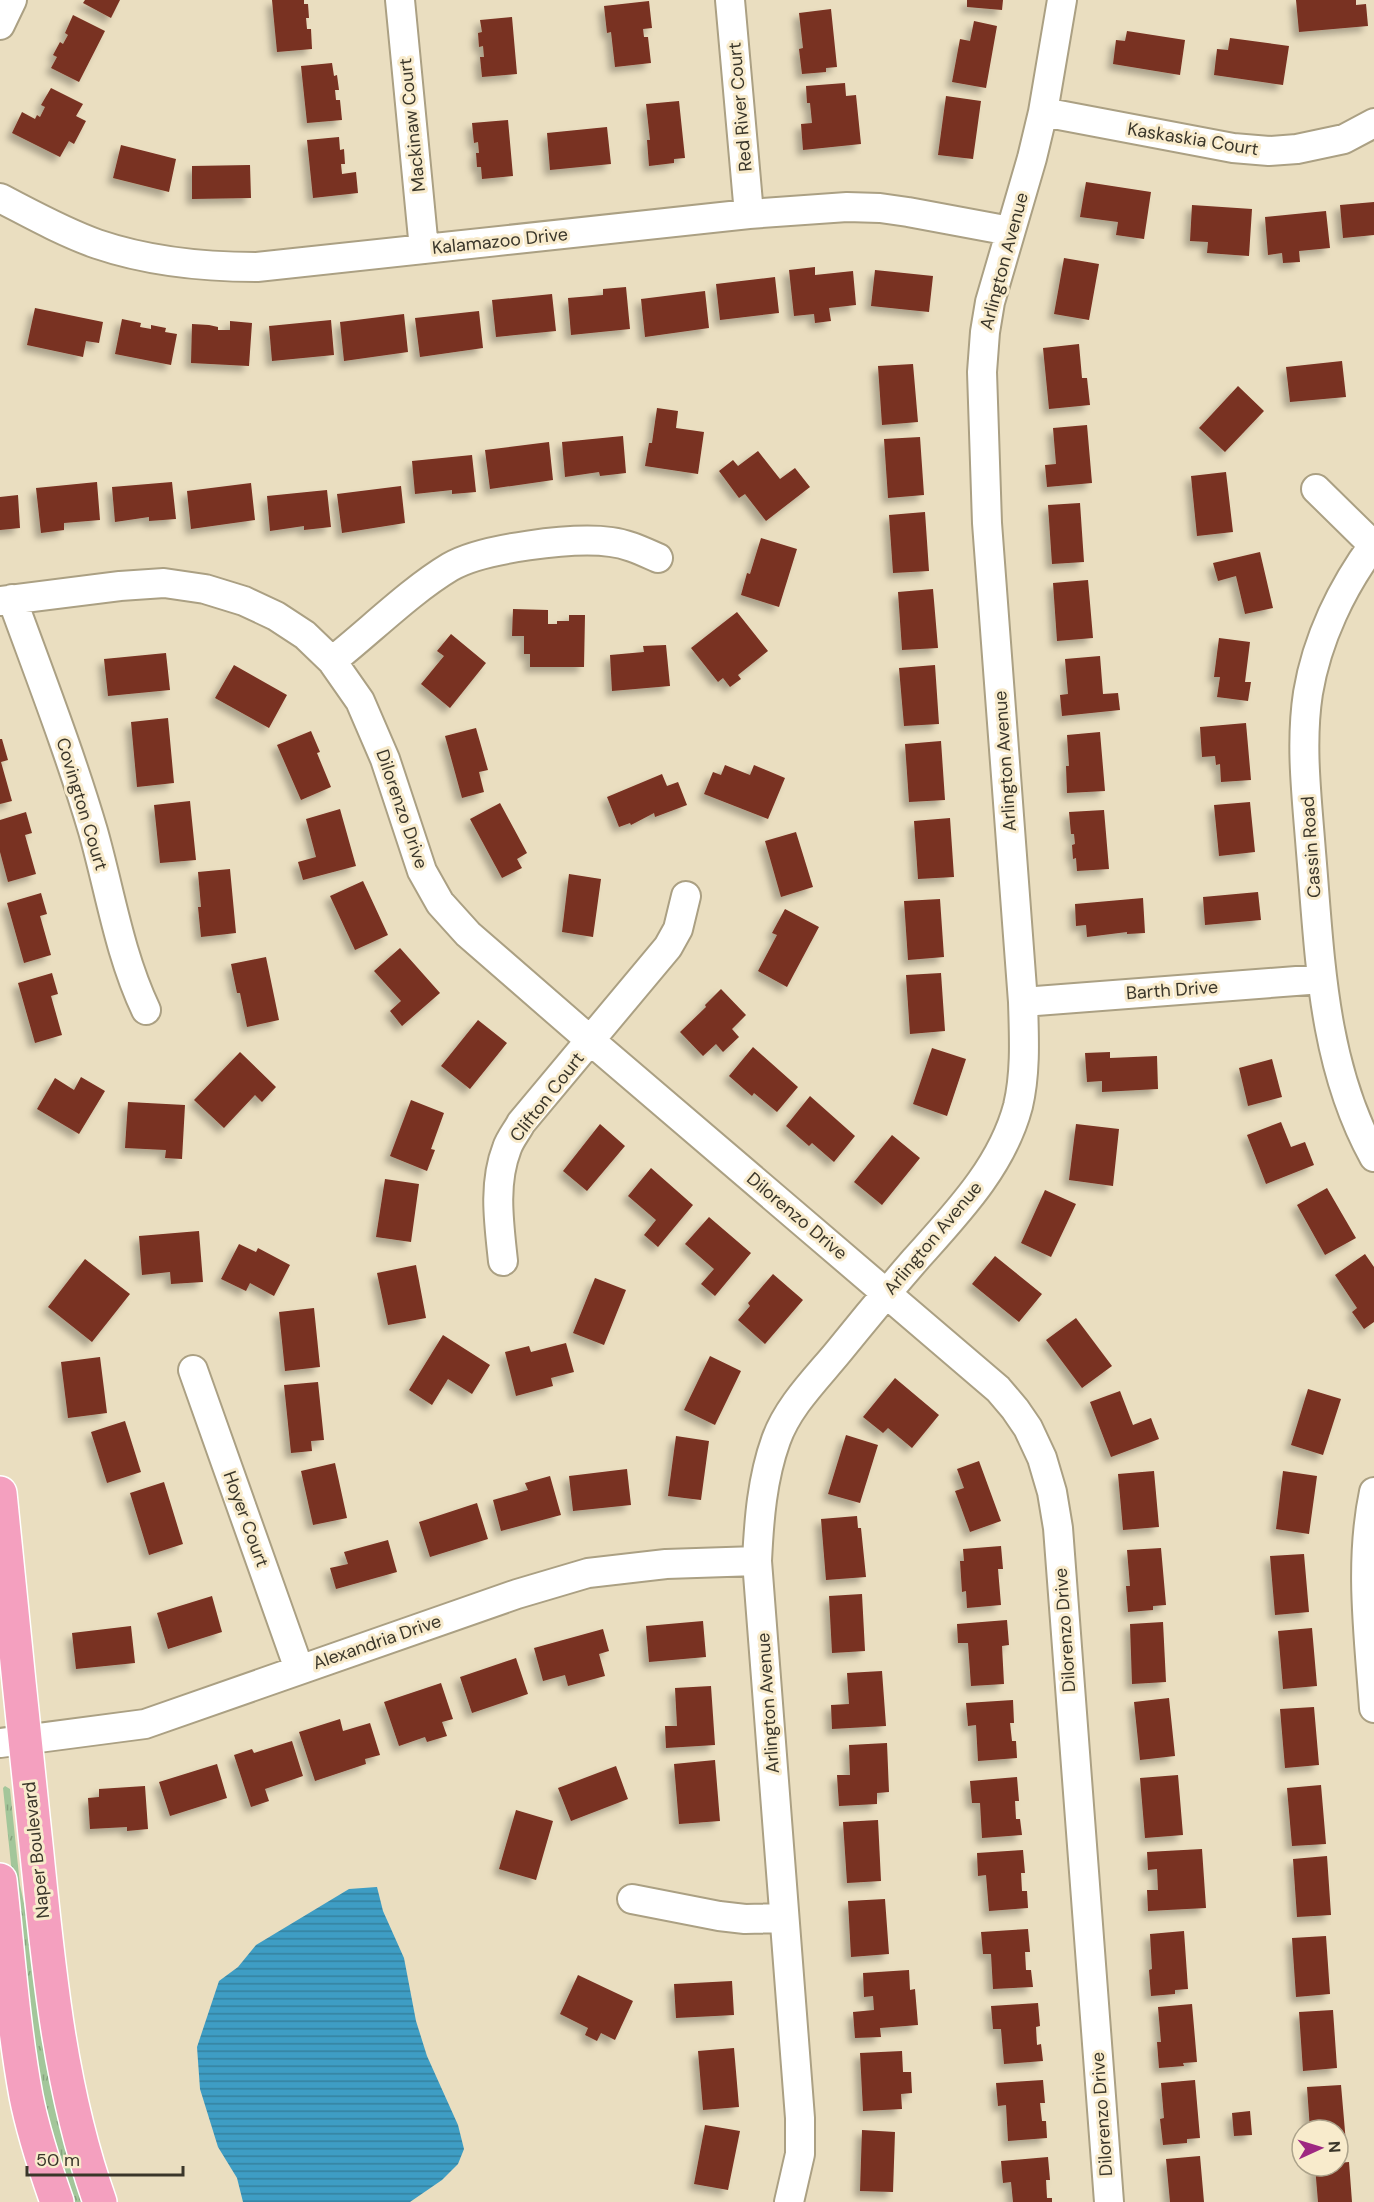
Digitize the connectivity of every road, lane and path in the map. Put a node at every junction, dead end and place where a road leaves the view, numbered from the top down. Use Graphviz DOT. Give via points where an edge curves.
graph roads {
  1 [pos="12,0"];
  2 [pos="400,0"];
  3 [pos="730,0"];
  4 [pos="1062,0"];
  5 [pos="0,25"];
  6 [pos="1043,112"];
  7 [pos="1374,123"];
  8 [pos="0,198"];
  9 [pos="749,214"];
  10 [pos="1010,231"];
  11 [pos="424,249"];
  12 [pos="1316,489"];
  13 [pos="1374,544"];
  14 [pos="658,558"];
  15 [pos="6,600"];
  16 [pos="332,661"];
  17 [pos="687,896"];
  18 [pos="1322,979"];
  19 [pos="1023,1002"];
  20 [pos="146,1010"];
  21 [pos="591,1041"];
  22 [pos="1374,1156"];
  23 [pos="503,1261"];
  24 [pos="887,1292"];
  25 [pos="193,1370"];
  26 [pos="1374,1492"];
  27 [pos="0,1493"];
  28 [pos="757,1561"];
  29 [pos="299,1669"];
  30 [pos="1374,1708"];
  31 [pos="13,1741"];
  32 [pos="0,1880"];
  33 [pos="632,1899"];
  34 [pos="784,1918"];
  35 [pos="57,2202"];
  36 [pos="100,2202"];
  37 [pos="789,2202"];
  38 [pos="1109,2202"];
  1 -- 5 [label="street"];
  2 -- 11 [label="street, Mackinaw Court"];
  3 -- 9 [label="street, Red River Court"];
  4 -- 6 [label="street, Arlington Avenue"];
  6 -- 7 [label="street, Kaskaskia Court" via="1233,148 1269,151 1319,146 1344,139"];
  6 -- 10 [label="street, Arlington Avenue"];
  8 -- 11 [label="street, Kalamazoo Drive" via="97,244 219,267 257,267"];
  9 -- 10 [label="street, Kalamazoo Drive" via="880,208"];
  9 -- 11 [label="street, Kalamazoo Drive"];
  10 -- 19 [label="street, Arlington Avenue" via="984,332 983,446"];
  12 -- 13 [label="street"];
  13 -- 18 [label="street, Cassin Road" via="1353,573 1333,613 1308,692 1306,782"];
  14 -- 16 [label="street" via="632,546 586,541 502,549 475,556 451,566 426,584"];
  15 -- 16 [label="street, Dilorenzo Drive" via="164,583 205,589 276,616 305,635"];
  15 -- 20 [label="street, Covington Court" via="78,783 128,967"];
  16 -- 21 [label="street, Dilorenzo Drive" via="360,701 374,731 422,870 440,903 468,934"];
  17 -- 21 [label="street, Clifton Court" via="678,929 668,947"];
  18 -- 19 [label="street, Barth Drive"];
  18 -- 22 [label="street, Cassin Road" via="1338,1067 1350,1107"];
  19 -- 24 [label="street, Arlington Avenue" via="1022,1076 1018,1106 1009,1131 971,1197"];
  21 -- 23 [label="street, Clifton Court" via="521,1123 507,1146 498,1196"];
  21 -- 24 [label="street, Dilorenzo Drive"];
  24 -- 28 [label="street, Arlington Avenue" via="806,1390 777,1438 763,1489"];
  24 -- 38 [label="street, Dilorenzo Drive" via="1016,1409 1042,1458 1052,1492 1058,1528"];
  25 -- 29 [label="street, Hoyer Court"];
  26 -- 30 [label="street" via="1366,1556"];
  27 -- 31 [label="main road, Naper Boulevard"];
  28 -- 29 [label="street, Alexandria Drive" via="666,1564 588,1573"];
  28 -- 34 [label="street, Arlington Avenue"];
  29 -- 31 [label="street, Alexandria Drive" via="145,1724"];
  31 -- 36 [label="main road, Naper Boulevard" via="65,2076"];
  32 -- 35 [label="main road" via="26,2098"];
  33 -- 34 [label="street" via="719,1916"];
  34 -- 37 [label="street, Arlington Avenue" via="800,2118 800,2154"];
}
